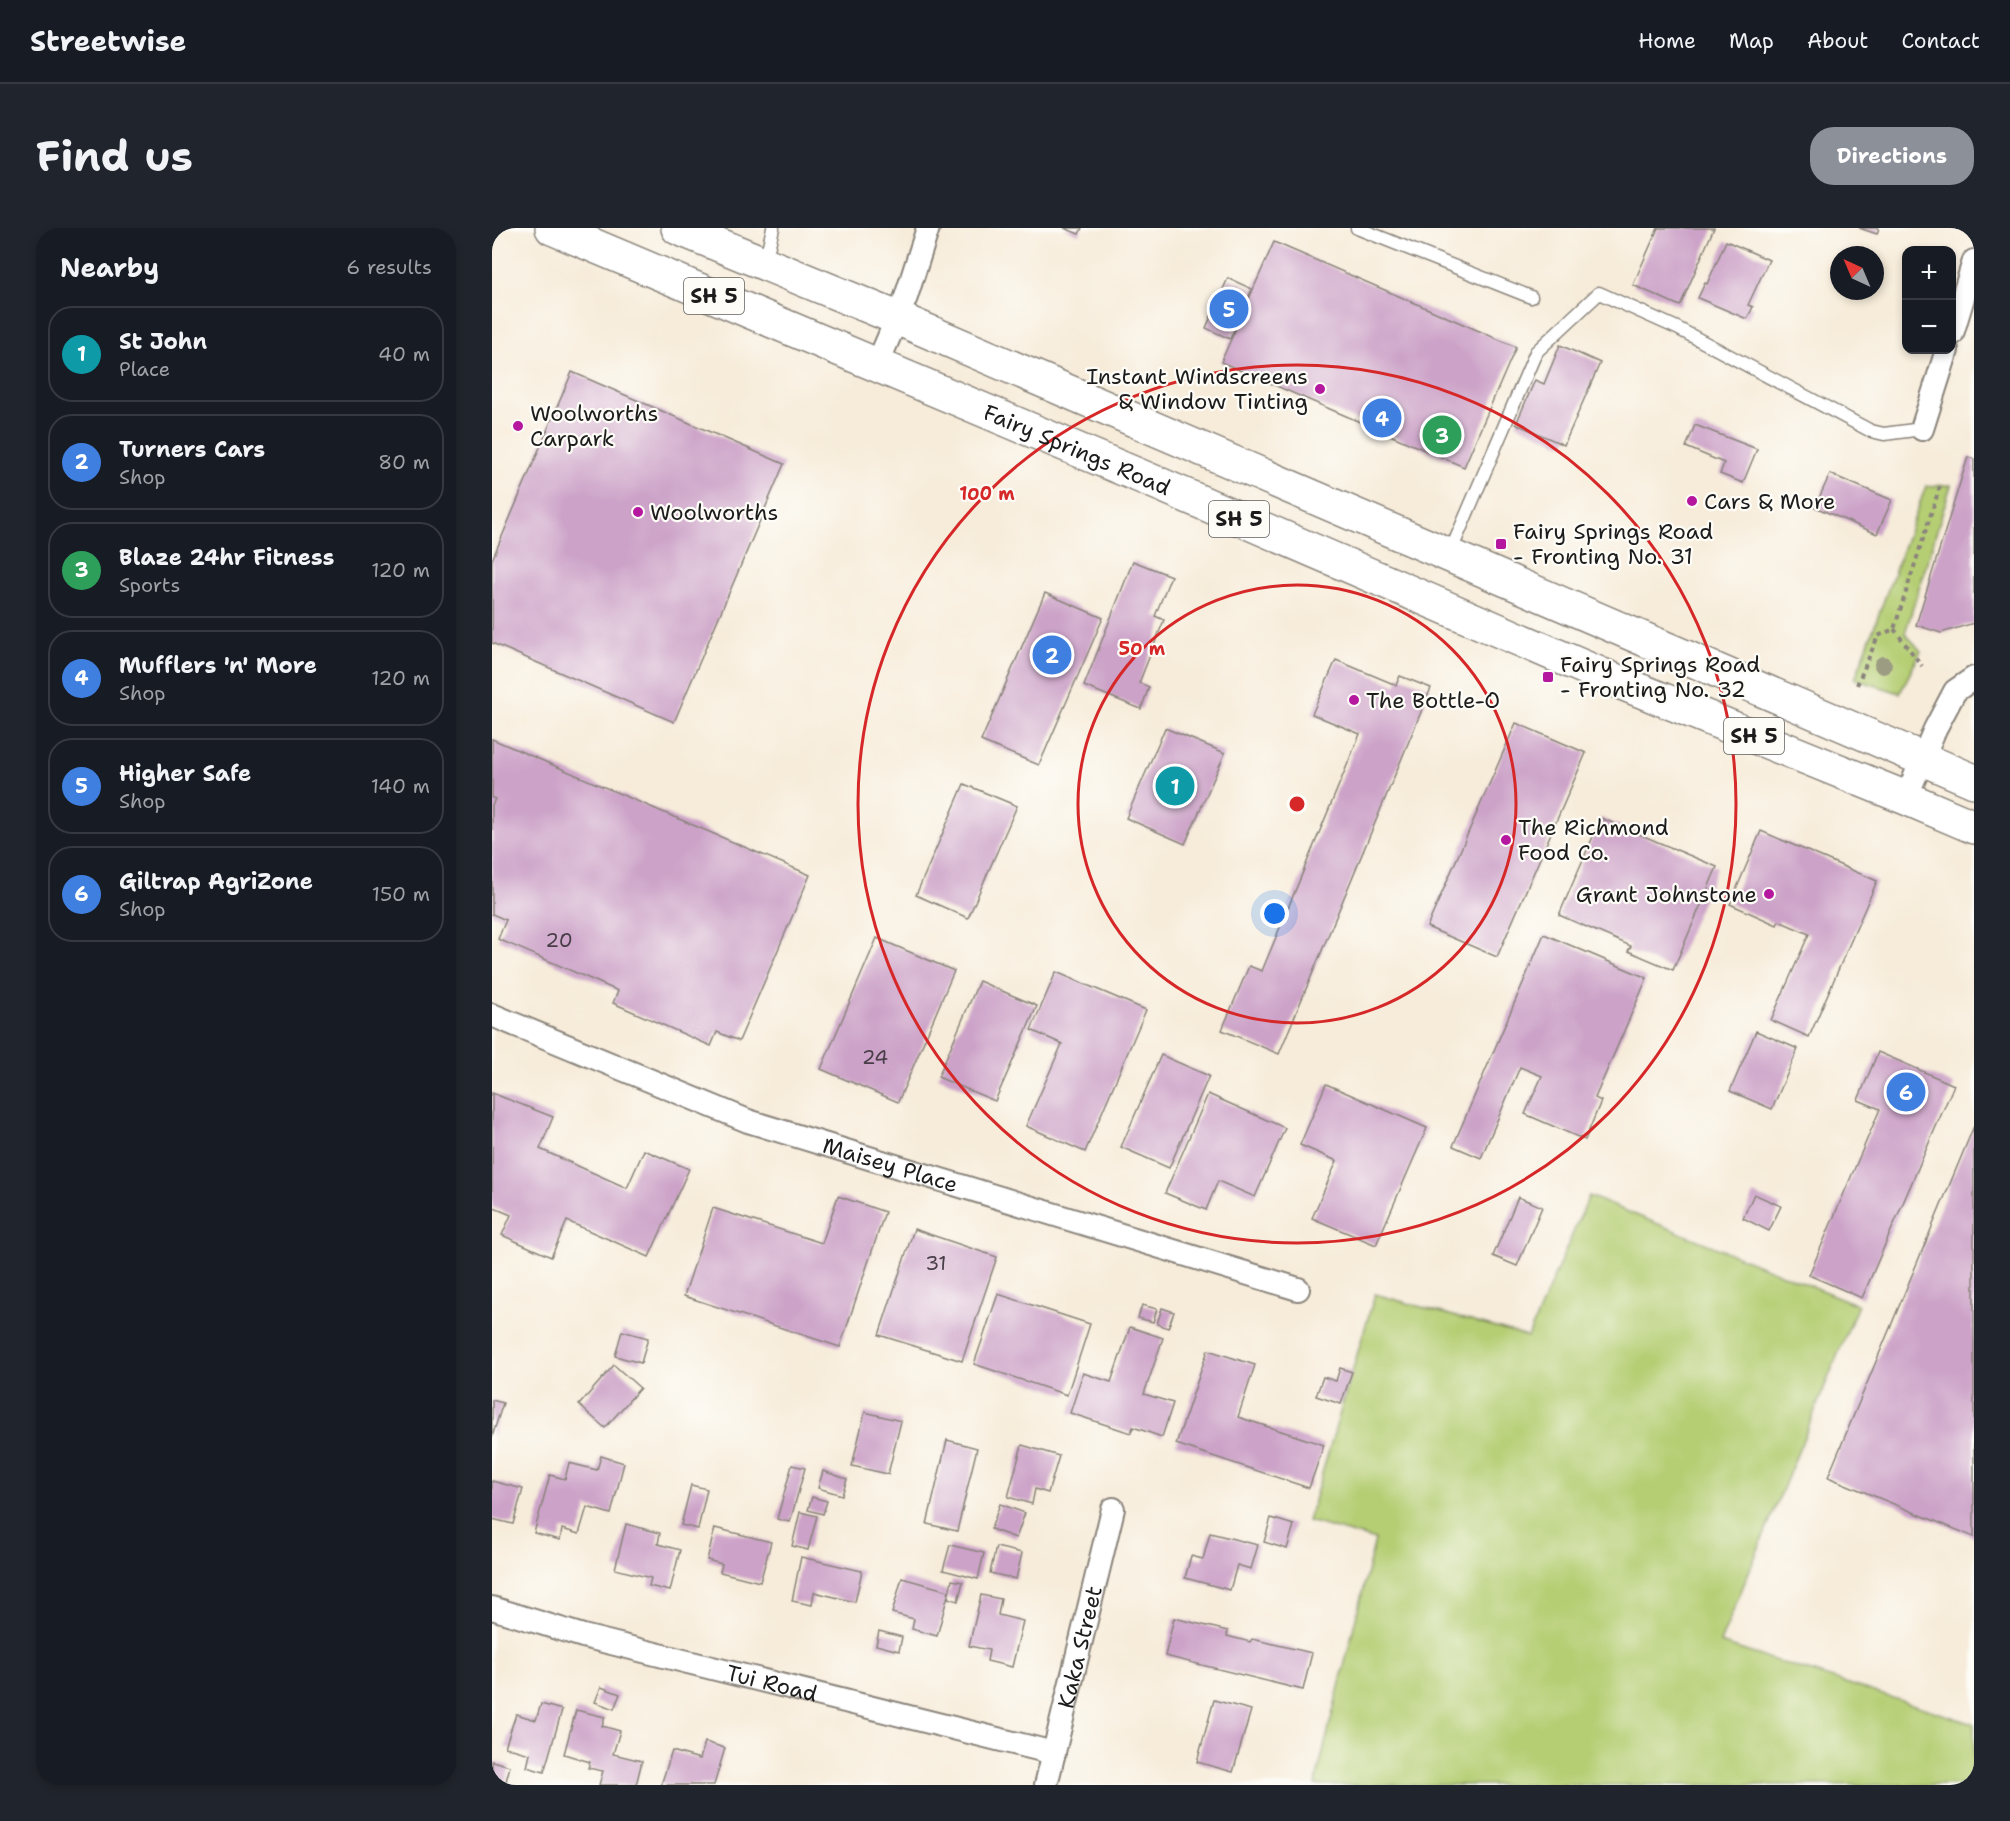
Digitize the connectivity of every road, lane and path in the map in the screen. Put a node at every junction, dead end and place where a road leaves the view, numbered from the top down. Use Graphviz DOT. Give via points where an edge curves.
graph roads {
  1 [pos="552,228"];
  2 [pos="678,228"];
  3 [pos="773,228"];
  4 [pos="928,228"];
  5 [pos="1357,228"];
  6 [pos="1974,261"];
  7 [pos="764,263"];
  8 [pos="1531,297"];
  9 [pos="897,318"];
  10 [pos="1956,321"];
  11 [pos="1946,354"];
  12 [pos="876,365"];
  13 [pos="1922,429"];
  14 [pos="1940,486"];
  15 [pos="1449,555"];
  16 [pos="1622,629"];
  17 [pos="1894,629"];
  18 [pos="1922,666"];
  19 [pos="1602,675"];
  20 [pos="1974,678"];
  21 [pos="1857,685"];
  22 [pos="1922,759"];
  23 [pos="1974,781"];
  24 [pos="1906,798"];
  25 [pos="1974,827"];
  26 [pos="492,1015"];
  27 [pos="1298,1289"];
  28 [pos="1113,1509"];
  29 [pos="492,1608"];
  30 [pos="1054,1753"];
  31 [pos="1046,1785"];
  1 -- 12 [label="highway, Fairy Springs Road / SH 5"];
  2 -- 7 [label="highway, SH 5"];
  3 -- 7 [label="lane"];
  4 -- 9 [label="street"];
  5 -- 8 [label="lane"];
  6 -- 10 [label="street"];
  7 -- 9 [label="highway, SH 5"];
  9 -- 12 [label="street"];
  9 -- 15 [label="highway, SH 5"];
  11 -- 13 [label="street"];
  12 -- 19 [label="highway, Fairy Springs Road / SH 5"];
  13 -- 15 [label="lane" via="1884,435 1871,431 1677,328 1599,293 1536,352"];
  14 -- 17 [label="path"];
  15 -- 16 [label="highway, SH 5"];
  16 -- 19 [label="highway"];
  16 -- 22 [label="highway, SH 5"];
  17 -- 18 [label="path"];
  17 -- 21 [label="path" via="1878,636"];
  19 -- 24 [label="highway, Fairy Springs Road / SH 5"];
  20 -- 22 [label="street" via="1955,691"];
  22 -- 23 [label="highway, SH 5"];
  22 -- 24 [label="street"];
  24 -- 25 [label="highway, Fairy Springs Road / SH 5"];
  26 -- 27 [label="street, Maisey Place" via="748,1122"];
  28 -- 30 [label="street, Kaka Street"];
  29 -- 30 [label="street, Tui Road" via="583,1636"];
  30 -- 31 [label="street, Kaka Street"];
}
